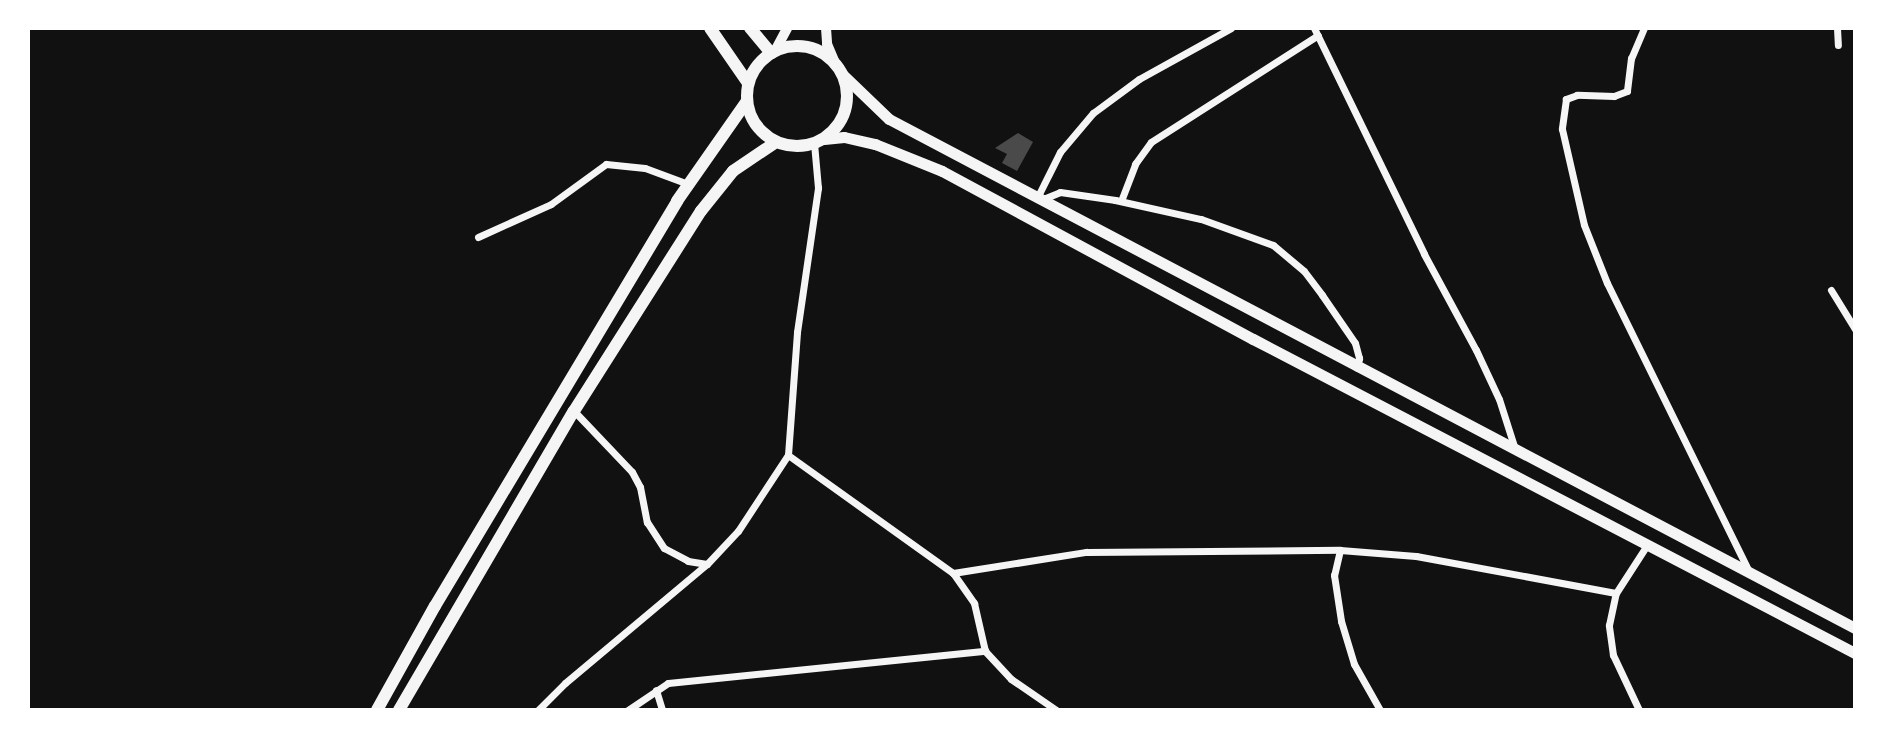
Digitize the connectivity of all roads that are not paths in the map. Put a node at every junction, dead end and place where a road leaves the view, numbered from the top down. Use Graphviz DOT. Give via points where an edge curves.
graph roads {
  1 [pos="710,28"];
  2 [pos="750,28"];
  3 [pos="787,28"];
  4 [pos="826,28"];
  5 [pos="1231,28"];
  6 [pos="1644,28"];
  7 [pos="1837,28"];
  8 [pos="1316,31"];
  9 [pos="1838,45"];
  10 [pos="773,52"];
  11 [pos="838,69"];
  12 [pos="748,83"];
  13 [pos="747,101"];
  14 [pos="819,141"];
  15 [pos="776,142"];
  16 [pos="688,184"];
  17 [pos="1040,198"];
  18 [pos="1121,201"];
  19 [pos="478,237"];
  20 [pos="1831,290"];
  21 [pos="1855,329"];
  22 [pos="1357,368"];
  23 [pos="574,411"];
  24 [pos="1516,451"];
  25 [pos="788,455"];
  26 [pos="1647,545"];
  27 [pos="1340,550"];
  28 [pos="707,564"];
  29 [pos="1749,572"];
  30 [pos="953,573"];
  31 [pos="1616,593"];
  32 [pos="1855,628"];
  33 [pos="985,651"];
  34 [pos="1855,653"];
  35 [pos="656,690"];
  36 [pos="377,710"];
  37 [pos="399,710"];
  38 [pos="538,710"];
  39 [pos="628,710"];
  40 [pos="662,710"];
  41 [pos="1056,710"];
  42 [pos="1380,710"];
  43 [pos="1639,710"];
  1 -- 12 [label="highway"];
  2 -- 10 [label="highway"];
  3 -- 10 [label="main road"];
  4 -- 11 [label="main road"];
  5 -- 17 [label="street" via="1139,79 1093,113 1060,152"];
  6 -- 29 [label="street" via="1631,58 1627,91 1566,99 1562,129 1584,225 1602,271"];
  7 -- 9 [label="street"];
  8 -- 18 [label="street" via="1151,142 1135,164"];
  8 -- 24 [label="street" via="1476,350"];
  10 -- 11 [label="highway" via="797,46 818,51"];
  10 -- 12 [label="highway"];
  11 -- 14 [label="highway" via="847,91 845,109 837,126"];
  11 -- 17 [label="main road" via="889,119"];
  12 -- 13 [label="highway"];
  13 -- 15 [label="highway" via="762,133"];
  13 -- 16 [label="highway"];
  14 -- 15 [label="highway" via="795,147"];
  14 -- 25 [label="street"];
  14 -- 26 [label="main road" via="844,137 875,144 942,171"];
  15 -- 23 [label="highway" via="733,171 701,211"];
  16 -- 19 [label="street" via="645,168 606,164 551,204"];
  16 -- 36 [label="highway"];
  17 -- 18 [label="street" via="1068,192"];
  17 -- 22 [label="main road"];
  18 -- 22 [label="street" via="1201,219 1273,245 1322,295 1357,348"];
  20 -- 21 [label="street"];
  22 -- 24 [label="main road"];
  23 -- 28 [label="street" via="632,472 647,522 664,548"];
  23 -- 37 [label="highway"];
  24 -- 29 [label="main road"];
  25 -- 28 [label="street" via="738,531"];
  25 -- 30 [label="street"];
  26 -- 31 [label="street"];
  26 -- 34 [label="main road"];
  27 -- 30 [label="street" via="1086,552"];
  27 -- 31 [label="street" via="1416,556"];
  27 -- 42 [label="street" via="1335,599 1354,664"];
  28 -- 38 [label="street"];
  29 -- 32 [label="main road"];
  30 -- 33 [label="street" via="974,603"];
  31 -- 43 [label="street" via="1609,625 1613,655"];
  33 -- 35 [label="street" via="686,680"];
  33 -- 41 [label="street" via="1011,679"];
  35 -- 39 [label="street"];
  35 -- 40 [label="street"];
}
